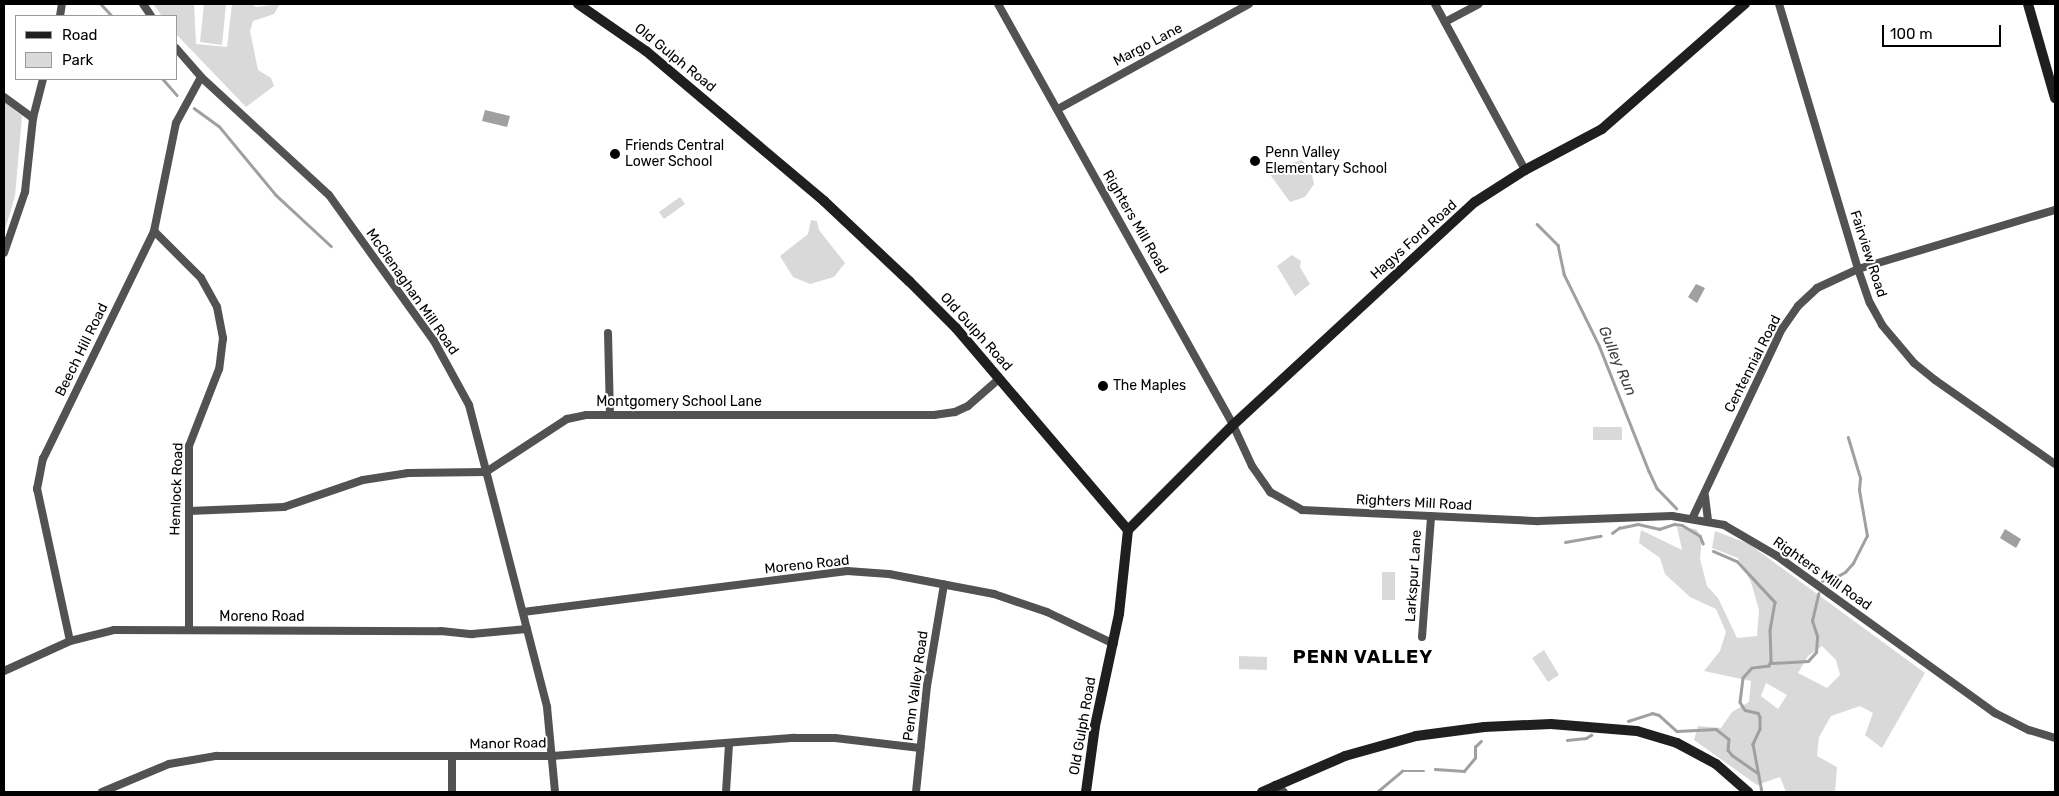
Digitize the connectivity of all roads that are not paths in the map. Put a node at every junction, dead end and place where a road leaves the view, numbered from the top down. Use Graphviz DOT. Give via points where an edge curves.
graph roads {
  1 [pos="143,4"];
  2 [pos="578,4"];
  3 [pos="998,4"];
  4 [pos="1249,4"];
  5 [pos="1435,4"];
  6 [pos="1479,4"];
  7 [pos="1745,4"];
  8 [pos="1779,4"];
  9 [pos="2030,4"];
  10 [pos="150,15"];
  11 [pos="1445,22"];
  12 [pos="178,50"];
  13 [pos="201,77"];
  14 [pos="43,80"];
  15 [pos="4,97"];
  16 [pos="2055,98"];
  17 [pos="1058,109"];
  18 [pos="33,118"];
  19 [pos="1525,170"];
  20 [pos="2055,210"];
  21 [pos="154,231"];
  22 [pos="4,253"];
  23 [pos="1858,269"];
  24 [pos="608,333"];
  25 [pos="999,379"];
  26 [pos="610,414"];
  27 [pos="1233,424"];
  28 [pos="2055,464"];
  29 [pos="486,472"];
  30 [pos="1705,496"];
  31 [pos="189,512"];
  32 [pos="1431,516"];
  33 [pos="1692,519"];
  34 [pos="1708,521"];
  35 [pos="1128,530"];
  36 [pos="944,584"];
  37 [pos="523,612"];
  38 [pos="189,629"];
  39 [pos="527,629"];
  40 [pos="1422,637"];
  41 [pos="70,641"];
  42 [pos="1114,644"];
  43 [pos="4,671"];
  44 [pos="2055,738"];
  45 [pos="729,744"];
  46 [pos="920,748"];
  47 [pos="552,756"];
  48 [pos="452,757"];
  49 [pos="1275,785"];
  50 [pos="102,792"];
  51 [pos="452,792"];
  52 [pos="555,792"];
  53 [pos="726,792"];
  54 [pos="916,792"];
  55 [pos="1086,792"];
  56 [pos="1262,792"];
  57 [pos="1284,792"];
  58 [pos="1748,792"];
  1 -- 10 [label="street"];
  2 -- 25 [label="street, Old Gulph Road" via="646,51 824,201 956,328"];
  3 -- 17 [label="street, Righters Mill Road"];
  4 -- 17 [label="street, Margo Lane"];
  5 -- 11 [label="street"];
  6 -- 11 [label="street"];
  7 -- 19 [label="street, Hagys Ford Road" via="1602,129"];
  8 -- 23 [label="street, Fairview Road"];
  9 -- 16 [label="street"];
  11 -- 19 [label="street"];
  12 -- 13 [label="street, McClenaghan Mill Road"];
  13 -- 21 [label="street, Beech Hill Road" via="176,123"];
  13 -- 29 [label="street, McClenaghan Mill Road" via="329,195 434,342 469,405"];
  14 -- 18 [label="street"];
  15 -- 18 [label="street"];
  17 -- 27 [label="street, Righters Mill Road"];
  18 -- 22 [label="street" via="25,192"];
  19 -- 27 [label="street, Hagys Ford Road" via="1475,202"];
  20 -- 23 [label="street, Centennial Road"];
  21 -- 31 [label="street, Hemlock Road" via="202,278 215,302 222,328 219,368 189,446"];
  21 -- 41 [label="street, Beech Hill Road" via="43,459 37,489"];
  23 -- 28 [label="street, Fairview Road" via="1882,325 1914,363"];
  23 -- 30 [label="street, Centennial Road" via="1818,288 1789,318 1734,428"];
  24 -- 26 [label="street"];
  25 -- 26 [label="street, Montgomery School Lane" via="968,406 934,415"];
  25 -- 35 [label="street, Old Gulph Road"];
  26 -- 29 [label="street, Montgomery School Lane" via="568,419"];
  27 -- 32 [label="street, Righters Mill Road" via="1262,483 1270,492 1300,508"];
  27 -- 35 [label="street, Hagys Ford Road"];
  29 -- 31 [label="street" via="408,473 363,480 284,507"];
  29 -- 37 [label="street, McClenaghan Mill Road"];
  30 -- 33 [label="street, Centennial Road"];
  30 -- 34 [label="street, Centennial Road"];
  31 -- 38 [label="street, Hemlock Road"];
  32 -- 33 [label="street, Righters Mill Road" via="1539,521 1672,516"];
  32 -- 40 [label="street, Larkspur Lane"];
  33 -- 34 [label="street, Righters Mill Road"];
  34 -- 44 [label="street, Righters Mill Road" via="1724,526 1776,556 1995,713"];
  35 -- 42 [label="street, Old Gulph Road"];
  36 -- 37 [label="street, Moreno Road" via="889,574 847,571"];
  36 -- 42 [label="street, Moreno Road" via="1020,602"];
  36 -- 46 [label="street, Penn Valley Road"];
  37 -- 39 [label="street, McClenaghan Mill Road"];
  38 -- 39 [label="street, Moreno Road" via="472,634"];
  38 -- 41 [label="street, Moreno Road" via="114,630"];
  39 -- 47 [label="street" via="547,707"];
  41 -- 43 [label="street, Moreno Road"];
  42 -- 55 [label="street, Old Gulph Road" via="1095,726"];
  45 -- 46 [label="street, Manor Road" via="835,738"];
  45 -- 47 [label="street, Manor Road"];
  45 -- 53 [label="street"];
  46 -- 54 [label="street, Penn Valley Road"];
  47 -- 48 [label="street, Manor Road"];
  47 -- 52 [label="street"];
  48 -- 50 [label="street, Manor Road" via="216,756 169,764"];
  48 -- 51 [label="street"];
  49 -- 56 [label="street"];
  49 -- 57 [label="street"];
  49 -- 58 [label="street" via="1345,756 1416,736 1484,727 1551,724 1637,731 1677,743 1716,764"];
}
